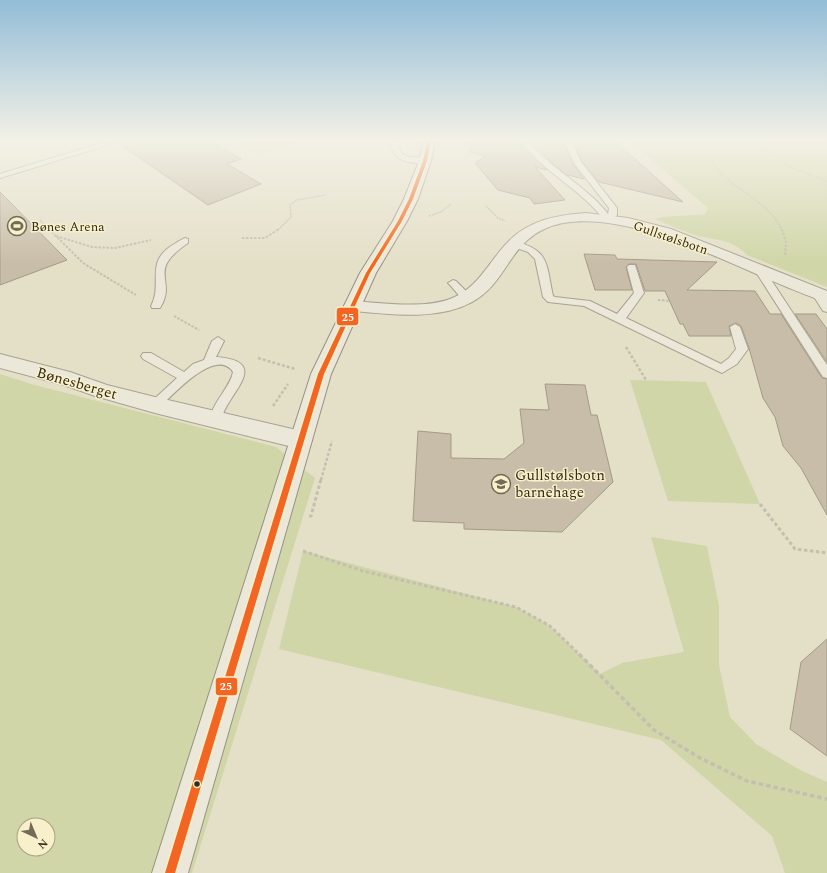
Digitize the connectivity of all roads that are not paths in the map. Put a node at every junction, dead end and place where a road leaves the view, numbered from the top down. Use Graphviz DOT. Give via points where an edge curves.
graph roads {
  1 [pos="417,182"];
  2 [pos="570,182"];
  3 [pos="593,182"];
  4 [pos="608,219"];
  5 [pos="185,241"];
  6 [pos="514,244"];
  7 [pos="632,267"];
  8 [pos="766,272"];
  9 [pos="453,283"];
  10 [pos="821,295"];
  11 [pos="467,298"];
  12 [pos="156,306"];
  13 [pos="353,306"];
  14 [pos="827,309"];
  15 [pos="619,318"];
  16 [pos="735,327"];
  17 [pos="218,341"];
  18 [pos="147,356"];
  19 [pos="0,361"];
  20 [pos="208,363"];
  21 [pos="827,374"];
  22 [pos="184,377"];
  23 [pos="155,405"];
  24 [pos="221,421"];
  25 [pos="301,440"];
  26 [pos="170,873"];
  1 -- 13 [label="street" via="400,221 368,273"];
  2 -- 4 [label="lane" via="591,198"];
  3 -- 4 [label="lane" via="613,208 614,213"];
  4 -- 6 [label="street, Gullstølsbotn" via="559,220 527,232"];
  4 -- 8 [label="street, Gullstølsbotn" via="640,224 666,232"];
  5 -- 12 [label="lane" via="172,249 160,262 160,297"];
  6 -- 11 [label="street, Gullstølsbotn" via="482,286"];
  6 -- 15 [label="lane" via="531,250 540,258 548,297 552,300 586,303"];
  7 -- 15 [label="lane" via="640,293"];
  8 -- 10 [label="street, Gullstølsbotn"];
  8 -- 21 [label="lane"];
  9 -- 11 [label="lane"];
  10 -- 14 [label="lane"];
  11 -- 13 [label="street, Gullstølsbotn" via="426,308"];
  13 -- 25 [label="street" via="321,374"];
  15 -- 16 [label="lane" via="722,369 742,350"];
  17 -- 20 [label="lane"];
  18 -- 22 [label="lane"];
  19 -- 23 [label="street, Bønesberget"];
  20 -- 22 [label="lane" via="197,367"];
  20 -- 24 [label="lane" via="226,362 235,366 238,372 238,380 221,403 217,414"];
  22 -- 23 [label="lane"];
  23 -- 24 [label="street, Bønesberget"];
  24 -- 25 [label="street, Bønesberget"];
  25 -- 26 [label="street"];
}
